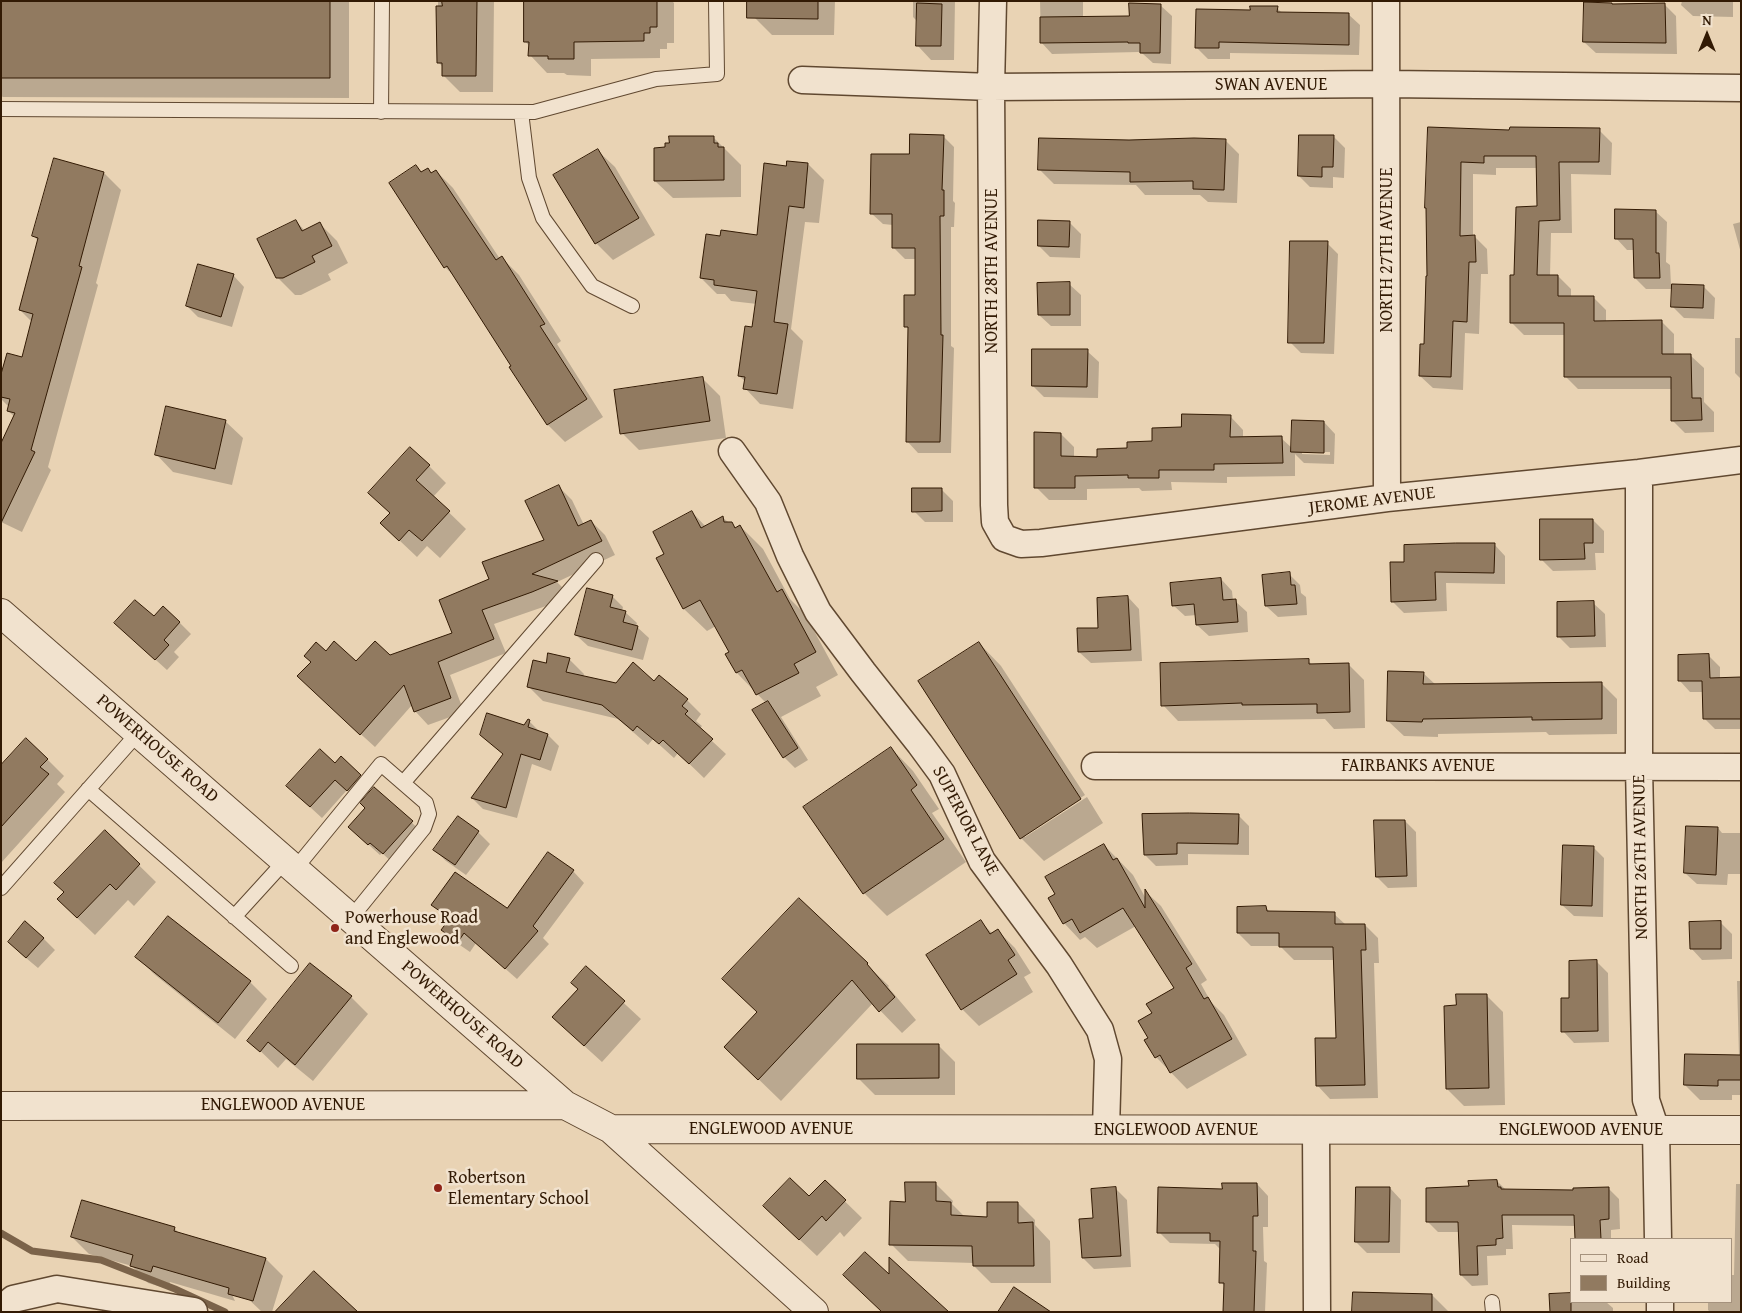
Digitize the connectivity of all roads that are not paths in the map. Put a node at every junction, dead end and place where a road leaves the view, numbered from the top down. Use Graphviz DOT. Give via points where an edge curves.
graph roads {
  1 [pos="382,1"];
  2 [pos="716,1"];
  3 [pos="993,1"];
  4 [pos="1386,1"];
  5 [pos="802,80"];
  6 [pos="1387,84"];
  7 [pos="991,87"];
  8 [pos="1741,88"];
  9 [pos="1,109"];
  10 [pos="382,112"];
  11 [pos="521,112"];
  12 [pos="632,306"];
  13 [pos="732,451"];
  14 [pos="1741,460"];
  15 [pos="1639,473"];
  16 [pos="1387,498"];
  17 [pos="1004,538"];
  18 [pos="596,560"];
  19 [pos="1,613"];
  20 [pos="138,733"];
  21 [pos="1095,766"];
  22 [pos="1639,767"];
  23 [pos="1741,767"];
  24 [pos="403,783"];
  25 [pos="88,790"];
  26 [pos="290,865"];
  27 [pos="1,888"];
  28 [pos="234,917"];
  29 [pos="351,918"];
  30 [pos="291,966"];
  31 [pos="565,1105"];
  32 [pos="1,1106"];
  33 [pos="611,1129"];
  34 [pos="1106,1130"];
  35 [pos="1316,1130"];
  36 [pos="1656,1130"];
  37 [pos="1741,1130"];
  38 [pos="1658,1238"];
  39 [pos="1,1310"];
  40 [pos="194,1311"];
  41 [pos="814,1312"];
  42 [pos="1317,1312"];
  1 -- 10 [label="lane"];
  2 -- 11 [label="lane" via="717,74 656,79 534,112"];
  3 -- 7 [label="street, NORTH 28TH AVENUE"];
  4 -- 6 [label="street, NORTH 27TH AVENUE"];
  5 -- 7 [label="street, SWAN AVENUE"];
  6 -- 7 [label="street, SWAN AVENUE"];
  6 -- 8 [label="street, SWAN AVENUE"];
  6 -- 16 [label="street, NORTH 27TH AVENUE"];
  7 -- 17 [label="street, NORTH 28TH AVENUE" via="994,505 995,522"];
  9 -- 10 [label="lane"];
  10 -- 11 [label="lane"];
  11 -- 12 [label="lane" via="529,178 543,218 592,286"];
  13 -- 34 [label="street, SUPERIOR LANE" via="768,502 818,612 942,774 982,861 1059,965 1100,1030 1108,1059"];
  14 -- 15 [label="street, JEROME AVENUE"];
  15 -- 16 [label="street, JEROME AVENUE"];
  15 -- 22 [label="street, NORTH 26TH AVENUE"];
  16 -- 17 [label="street, JEROME AVENUE" via="1041,542 1021,544"];
  18 -- 24 [label="lane"];
  19 -- 20 [label="street, POWERHOUSE ROAD"];
  20 -- 25 [label="lane"];
  20 -- 26 [label="street, POWERHOUSE ROAD"];
  21 -- 22 [label="street, FAIRBANKS AVENUE"];
  22 -- 23 [label="street, FAIRBANKS AVENUE"];
  22 -- 36 [label="street, NORTH 26TH AVENUE" via="1646,1100"];
  24 -- 26 [label="lane" via="381,764"];
  24 -- 29 [label="lane" via="426,803 428,814 424,828"];
  25 -- 27 [label="lane"];
  25 -- 28 [label="lane"];
  26 -- 28 [label="lane"];
  26 -- 29 [label="street, POWERHOUSE ROAD"];
  28 -- 30 [label="lane"];
  29 -- 31 [label="street, POWERHOUSE ROAD"];
  31 -- 32 [label="street, ENGLEWOOD AVENUE"];
  31 -- 33 [label="street, POWERHOUSE ROAD"];
  33 -- 34 [label="street, ENGLEWOOD AVENUE"];
  33 -- 41 [label="street, POWERHOUSE ROAD"];
  34 -- 35 [label="street, ENGLEWOOD AVENUE"];
  35 -- 36 [label="street, ENGLEWOOD AVENUE"];
  35 -- 42 [label="street"];
  36 -- 37 [label="street, ENGLEWOOD AVENUE"];
  36 -- 38 [label="street, NORTH 26TH AVENUE"];
  39 -- 40 [label="street" via="13,1299 58,1289"];
}
